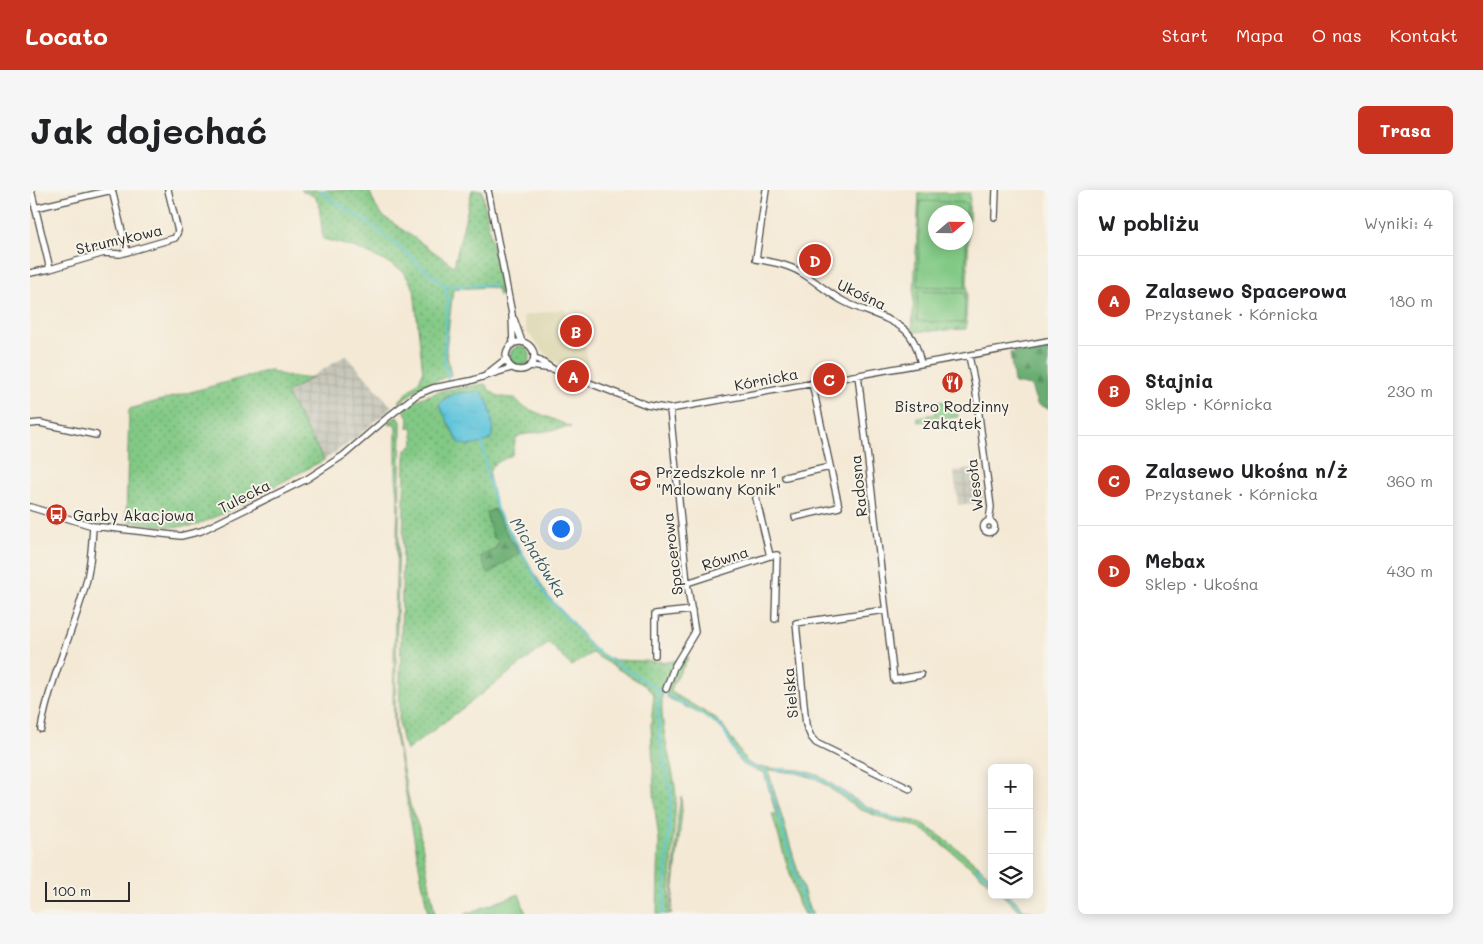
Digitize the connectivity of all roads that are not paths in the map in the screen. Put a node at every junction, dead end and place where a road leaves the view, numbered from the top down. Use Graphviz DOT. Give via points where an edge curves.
graph roads {
  1 [pos="31,190"];
  2 [pos="112,190"];
  3 [pos="168,190"];
  4 [pos="488,190"];
  5 [pos="766,190"];
  6 [pos="996,190"];
  7 [pos="35,208"];
  8 [pos="995,218"];
  9 [pos="127,252"];
  10 [pos="50,269"];
  11 [pos="30,274"];
  12 [pos="512,314"];
  13 [pos="1048,341"];
  14 [pos="522,342"];
  15 [pos="513,343"];
  16 [pos="969,356"];
  17 [pos="534,357"];
  18 [pos="506,359"];
  19 [pos="920,364"];
  20 [pos="531,366"];
  21 [pos="511,368"];
  22 [pos="553,369"];
  23 [pos="858,375"];
  24 [pos="485,376"];
  25 [pos="812,383"];
  26 [pos="670,409"];
  27 [pos="30,424"];
  28 [pos="96,435"];
  29 [pos="830,466"];
  30 [pos="785,478"];
  31 [pos="756,498"];
  32 [pos="30,507"];
  33 [pos="795,517"];
  34 [pos="989,521"];
  35 [pos="93,526"];
  36 [pos="770,556"];
  37 [pos="687,583"];
  38 [pos="692,610"];
  39 [pos="885,610"];
  40 [pos="775,619"];
  41 [pos="655,655"];
  42 [pos="921,676"];
  43 [pos="666,689"];
  44 [pos="41,729"];
  45 [pos="910,789"];
  1 -- 7 [label="street"];
  2 -- 7 [label="street"];
  2 -- 9 [label="street"];
  3 -- 9 [label="street, Strumykowa" via="178,231 174,238"];
  4 -- 12 [label="street"];
  5 -- 19 [label="street, Ukośna" via="756,259 793,268 844,302 897,325 914,341"];
  6 -- 8 [label="street"];
  7 -- 10 [label="street"];
  9 -- 10 [label="street, Strumykowa" via="104,253"];
  10 -- 11 [label="street, Strumykowa"];
  12 -- 14 [label="street"];
  12 -- 15 [label="street"];
  13 -- 16 [label="street, Kórnicka"];
  14 -- 15 [label="street"];
  14 -- 17 [label="street" via="530,346"];
  15 -- 18 [label="street" via="507,350"];
  16 -- 19 [label="street, Kórnicka"];
  16 -- 34 [label="street, Wesoła" via="991,507"];
  17 -- 20 [label="street"];
  17 -- 22 [label="street, Kórnicka"];
  18 -- 21 [label="street"];
  18 -- 24 [label="street"];
  19 -- 23 [label="street, Kórnicka"];
  20 -- 21 [label="street" via="521,371"];
  20 -- 22 [label="street, Kórnicka"];
  21 -- 24 [label="street"];
  22 -- 26 [label="street, Kórnicka" via="648,405"];
  23 -- 25 [label="street, Kórnicka"];
  23 -- 39 [label="street, Radosna"];
  24 -- 35 [label="street, Tulecka" via="416,395 344,455 307,479 201,531 173,536"];
  25 -- 26 [label="street, Kórnicka"];
  25 -- 29 [label="street"];
  26 -- 37 [label="street, Spacerowa"];
  27 -- 28 [label="street" via="40,423"];
  29 -- 30 [label="street"];
  29 -- 33 [label="street" via="839,506"];
  31 -- 36 [label="street, Równa"];
  32 -- 35 [label="street, Tulecka"];
  35 -- 44 [label="street" via="87,581"];
  36 -- 37 [label="street, Równa"];
  36 -- 40 [label="street, Równa" via="777,555"];
  37 -- 38 [label="street, Spacerowa"];
  38 -- 41 [label="street" via="655,614"];
  38 -- 43 [label="street, Spacerowa" via="695,632 674,667"];
  39 -- 42 [label="street, Radosna" via="894,680"];
  39 -- 45 [label="street, Sielska" via="796,622 806,725 816,743"];
}
